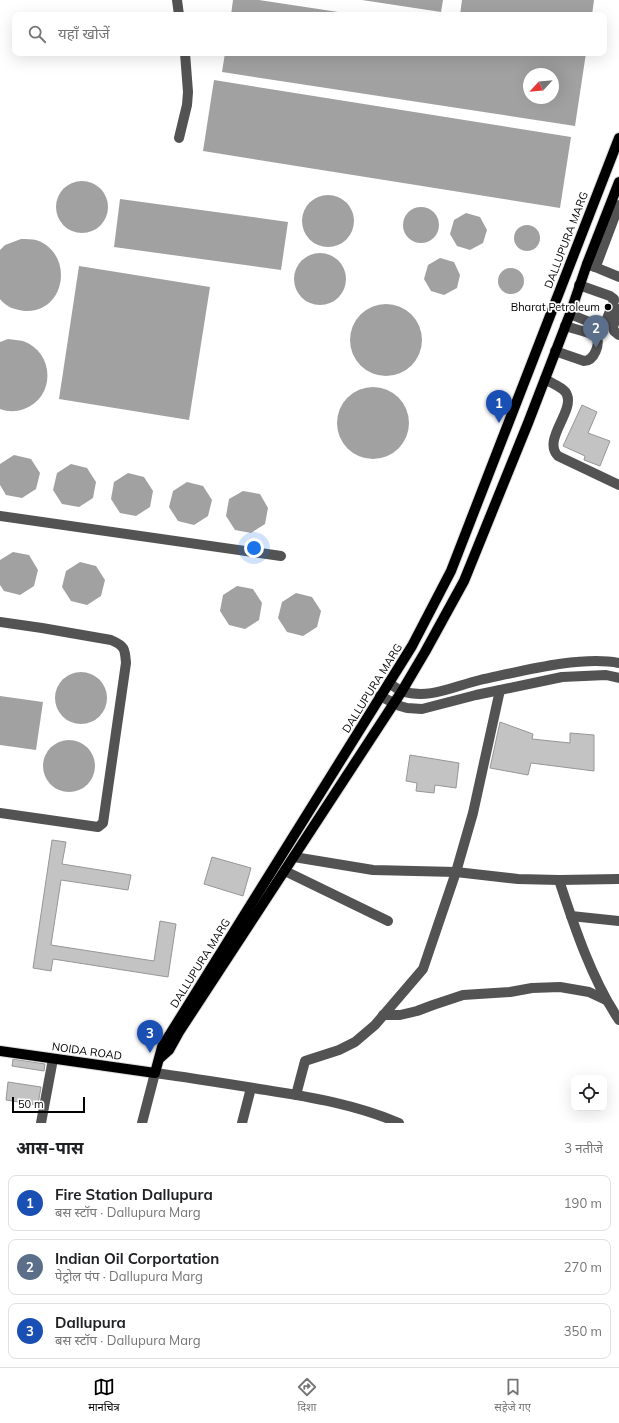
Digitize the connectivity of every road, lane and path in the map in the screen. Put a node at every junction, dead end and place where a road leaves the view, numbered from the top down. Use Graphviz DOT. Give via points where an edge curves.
graph roads {
  1 [pos="177,0"];
  2 [pos="179,12"];
  3 [pos="185,56"];
  4 [pos="179,138"];
  5 [pos="619,138"];
  6 [pos="619,182"];
  7 [pos="619,205"];
  8 [pos="591,266"];
  9 [pos="618,275"];
  10 [pos="580,285"];
  11 [pos="619,309"];
  12 [pos="570,314"];
  13 [pos="565,326"];
  14 [pos="619,335"];
  15 [pos="555,351"];
  16 [pos="545,379"];
  17 [pos="619,485"];
  18 [pos="0,516"];
  19 [pos="281,556"];
  20 [pos="0,622"];
  21 [pos="619,663"];
  22 [pos="619,678"];
  23 [pos="388,684"];
  24 [pos="500,690"];
  25 [pos="402,691"];
  26 [pos="380,696"];
  27 [pos="393,702"];
  28 [pos="0,813"];
  29 [pos="294,857"];
  30 [pos="285,871"];
  31 [pos="456,872"];
  32 [pos="619,879"];
  33 [pos="559,880"];
  34 [pos="571,916"];
  35 [pos="388,921"];
  36 [pos="619,921"];
  37 [pos="606,1000"];
  38 [pos="383,1015"];
  39 [pos="619,1020"];
  40 [pos="0,1051"];
  41 [pos="160,1058"];
  42 [pos="53,1059"];
  43 [pos="155,1073"];
  44 [pos="251,1088"];
  45 [pos="296,1095"];
  46 [pos="377,1118"];
  47 [pos="42,1123"];
  48 [pos="142,1123"];
  49 [pos="242,1123"];
  50 [pos="399,1123"];
  1 -- 2 [label="street"];
  3 -- 4 [label="street" via="187,106"];
  5 -- 23 [label="main road, DALLUPURA MARG" via="451,572 412,646"];
  6 -- 8 [label="main road, DALLUPURA MARG"];
  7 -- 8 [label="street"];
  8 -- 9 [label="street"];
  8 -- 10 [label="main road, DALLUPURA MARG"];
  10 -- 12 [label="main road, DALLUPURA MARG"];
  10 -- 12 [label="street" via="610,296 614,301 604,326"];
  11 -- 14 [label="street" via="613,327"];
  12 -- 13 [label="main road, DALLUPURA MARG"];
  13 -- 15 [label="main road, DALLUPURA MARG"];
  13 -- 15 [label="street" via="596,336 598,340 593,356 584,361"];
  15 -- 16 [label="main road, DALLUPURA MARG"];
  16 -- 17 [label="street" via="564,391 568,400 554,440 554,452"];
  16 -- 25 [label="main road, DALLUPURA MARG" via="464,581"];
  18 -- 19 [label="street"];
  20 -- 28 [label="street" via="111,640 125,650 126,663 103,823 98,827"];
  21 -- 25 [label="street" via="607,660 562,663 478,681 437,693 419,694"];
  22 -- 24 [label="street" via="606,675 562,677"];
  23 -- 25 [label="street"];
  23 -- 26 [label="main road, DALLUPURA MARG"];
  24 -- 27 [label="street" via="422,709 407,708"];
  24 -- 31 [label="street" via="473,813"];
  25 -- 27 [label="main road, DALLUPURA MARG"];
  26 -- 27 [label="street"];
  26 -- 41 [label="main road, DALLUPURA MARG" via="162,1047"];
  27 -- 29 [label="main road, DALLUPURA MARG"];
  29 -- 30 [label="main road, DALLUPURA MARG"];
  29 -- 31 [label="street" via="373,870"];
  30 -- 35 [label="street"];
  30 -- 41 [label="main road, DALLUPURA MARG" via="169,1050"];
  31 -- 33 [label="street"];
  31 -- 38 [label="street" via="423,969"];
  32 -- 33 [label="street"];
  33 -- 34 [label="street"];
  34 -- 36 [label="street"];
  34 -- 37 [label="street"];
  37 -- 38 [label="street" via="589,992 560,987 532,988 463,996 417,1011"];
  37 -- 39 [label="street"];
  38 -- 45 [label="street" via="375,1026 355,1042 305,1061"];
  40 -- 42 [label="main road, NOIDA ROAD"];
  41 -- 43 [label="main road"];
  42 -- 43 [label="main road, NOIDA ROAD"];
  42 -- 47 [label="street"];
  43 -- 44 [label="street"];
  43 -- 48 [label="street"];
  44 -- 45 [label="street"];
  44 -- 49 [label="street"];
  45 -- 46 [label="street"];
  46 -- 50 [label="street"];
}
